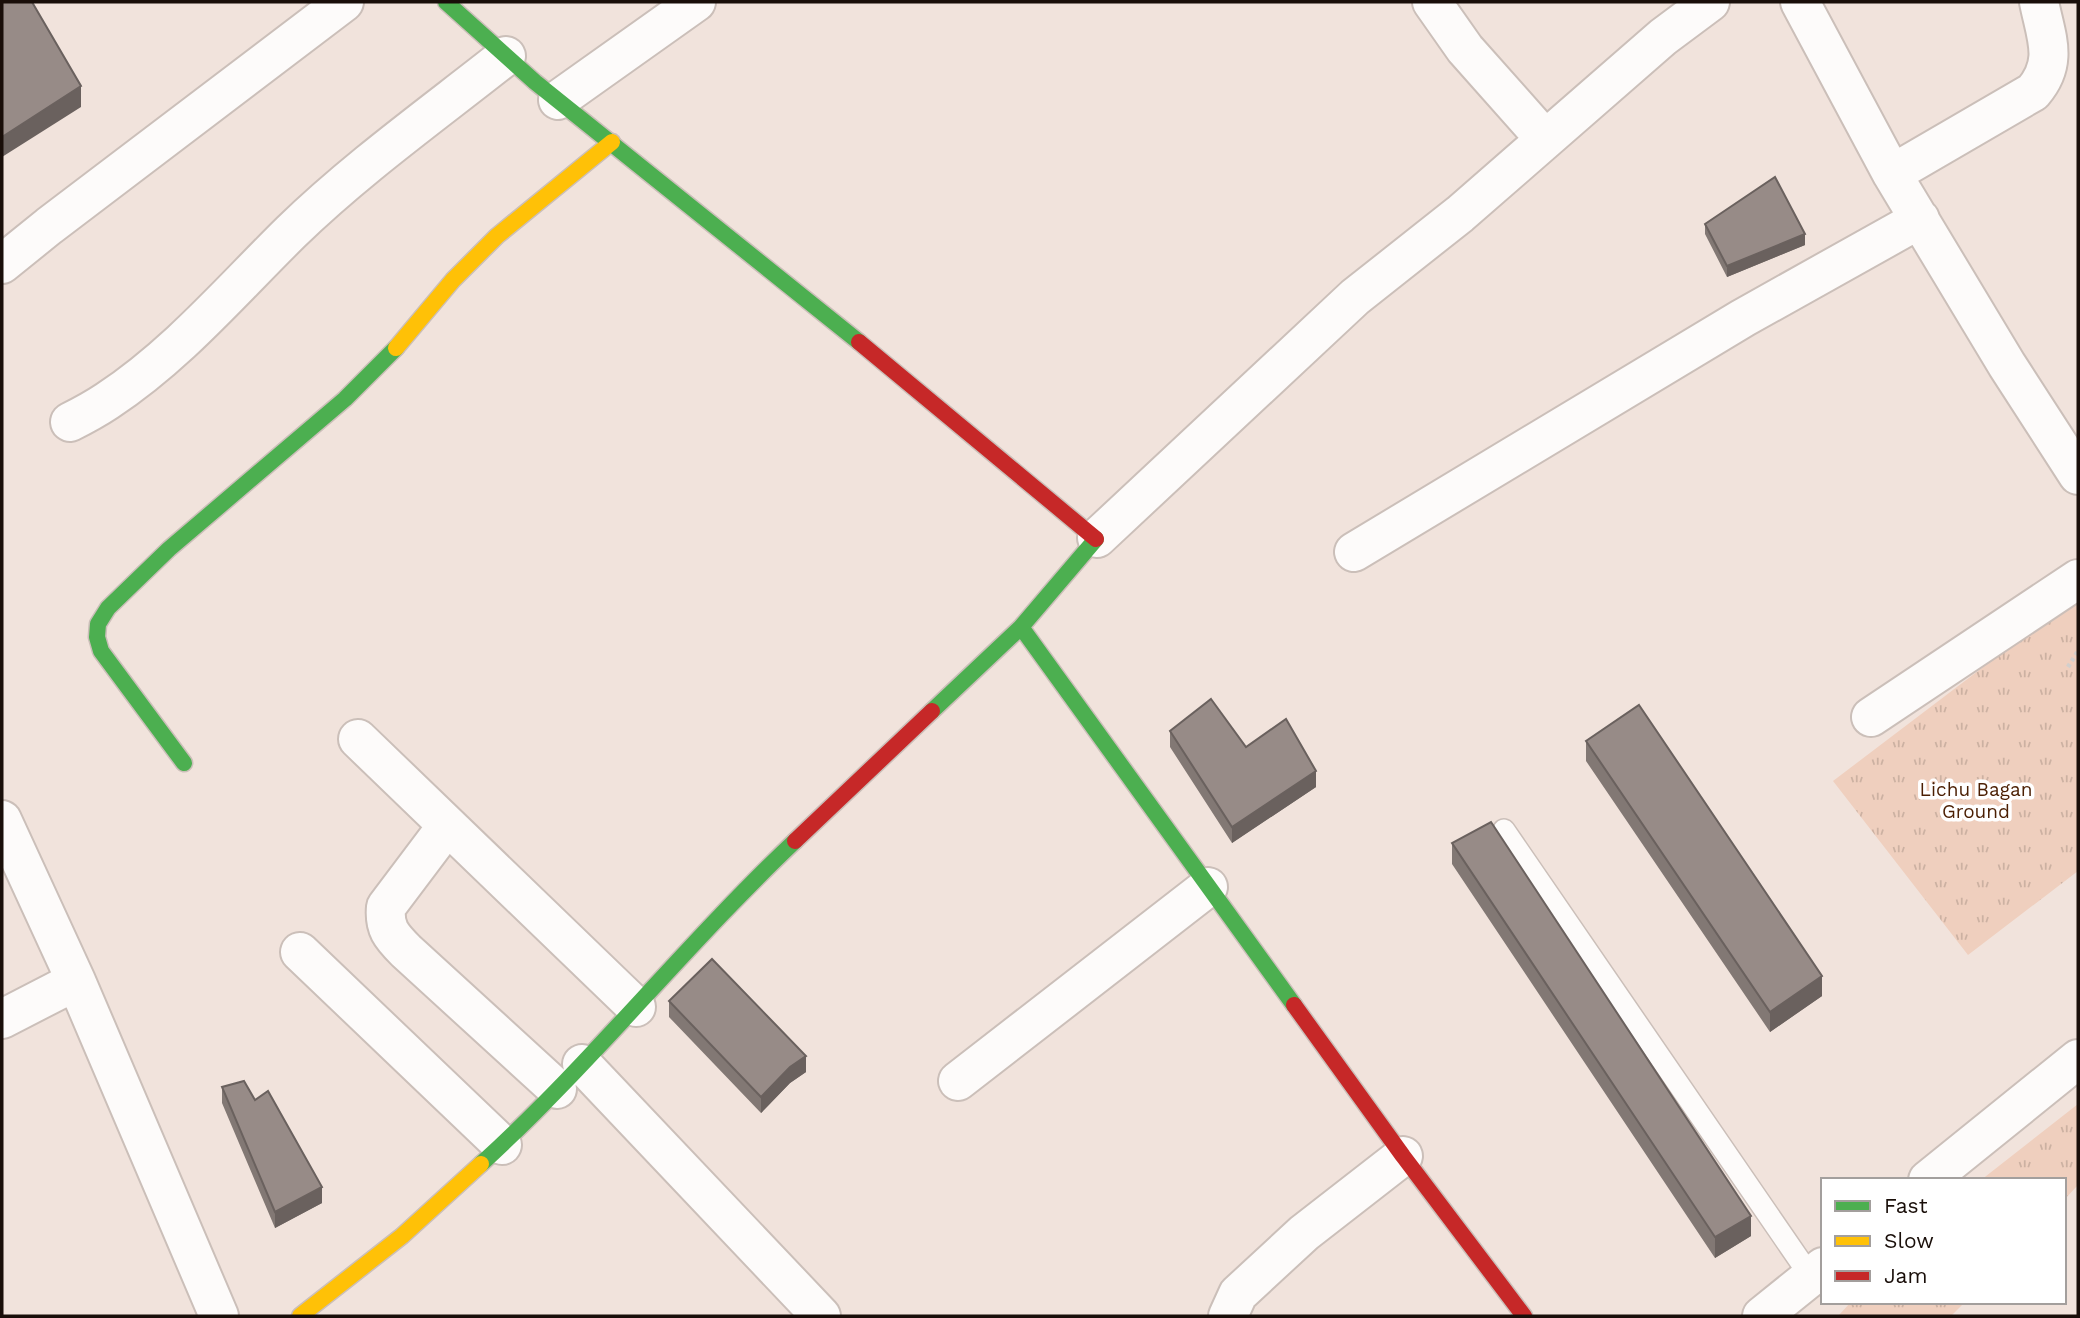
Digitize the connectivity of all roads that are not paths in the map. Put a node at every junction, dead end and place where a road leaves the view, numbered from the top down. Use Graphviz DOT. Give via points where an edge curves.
graph roads {
  1 [pos="344,2"];
  2 [pos="446,2"];
  3 [pos="696,2"];
  4 [pos="1432,2"];
  5 [pos="1710,2"];
  6 [pos="1800,2"];
  7 [pos="2039,2"];
  8 [pos="506,56"];
  9 [pos="558,100"];
  10 [pos="1545,139"];
  11 [pos="612,142"];
  12 [pos="1892,174"];
  13 [pos="1920,219"];
  14 [pos="2,264"];
  15 [pos="70,422"];
  16 [pos="2078,475"];
  17 [pos="1097,538"];
  18 [pos="1354,552"];
  19 [pos="2078,579"];
  20 [pos="1021,627"];
  21 [pos="1871,717"];
  22 [pos="358,739"];
  23 [pos="184,763"];
  24 [pos="2,820"];
  25 [pos="447,827"];
  26 [pos="1504,830"];
  27 [pos="1208,887"];
  28 [pos="300,952"];
  29 [pos="76,981"];
  30 [pos="636,1007"];
  31 [pos="2,1019"];
  32 [pos="2078,1059"];
  33 [pos="569,1076"];
  34 [pos="958,1081"];
  35 [pos="502,1144"];
  36 [pos="1403,1156"];
  37 [pos="1930,1178"];
  38 [pos="1817,1272"];
  39 [pos="219,1316"];
  40 [pos="300,1316"];
  41 [pos="821,1316"];
  42 [pos="1228,1316"];
  43 [pos="1524,1316"];
  44 [pos="1762,1316"];
  1 -- 14 [label="street"];
  2 -- 8 [label="street"];
  3 -- 9 [label="street"];
  4 -- 10 [label="street" via="1465,49"];
  5 -- 10 [label="street"];
  6 -- 12 [label="street"];
  7 -- 12 [label="street" via="2049,59 2043,80 2033,92"];
  8 -- 9 [label="street"];
  8 -- 15 [label="street" via="292,231 167,354 107,401"];
  9 -- 11 [label="street"];
  10 -- 17 [label="street" via="1460,214 1354,297"];
  11 -- 17 [label="street"];
  11 -- 23 [label="street" via="497,236 345,399 169,549 108,608 98,624 101,651"];
  12 -- 13 [label="street"];
  13 -- 16 [label="street"];
  13 -- 18 [label="street" via="1732,324"];
  17 -- 20 [label="street"];
  19 -- 21 [label="street"];
  20 -- 27 [label="street"];
  20 -- 30 [label="street" via="760,874"];
  22 -- 25 [label="street"];
  24 -- 29 [label="street"];
  25 -- 30 [label="street"];
  25 -- 33 [label="street" via="386,908 390,935"];
  26 -- 38 [label="lane"];
  27 -- 34 [label="street"];
  27 -- 36 [label="street"];
  28 -- 35 [label="street"];
  29 -- 31 [label="street"];
  29 -- 39 [label="street"];
  30 -- 33 [label="street"];
  32 -- 37 [label="street"];
  33 -- 35 [label="street"];
  33 -- 41 [label="street"];
  35 -- 40 [label="street" via="401,1236"];
  36 -- 42 [label="street" via="1304,1233 1238,1294"];
  36 -- 43 [label="street"];
  38 -- 44 [label="street"];
}
